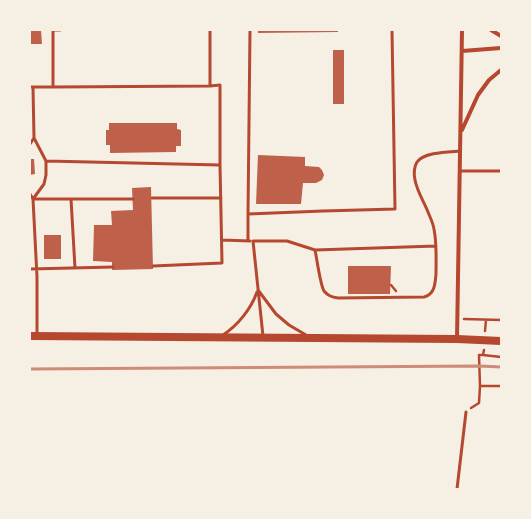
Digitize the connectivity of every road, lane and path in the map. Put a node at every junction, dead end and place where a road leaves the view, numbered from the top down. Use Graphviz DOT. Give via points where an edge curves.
graph roads {
  1 [pos="60,30"];
  2 [pos="210,30"];
  3 [pos="250,30"];
  4 [pos="392,30"];
  5 [pos="462,30"];
  6 [pos="491,30"];
  7 [pos="501,36"];
  8 [pos="501,48"];
  9 [pos="462,51"];
  10 [pos="501,70"];
  11 [pos="210,86"];
  12 [pos="32,87"];
  13 [pos="53,87"];
  14 [pos="461,133"];
  15 [pos="34,138"];
  16 [pos="30,144"];
  17 [pos="460,151"];
  18 [pos="46,161"];
  19 [pos="220,165"];
  20 [pos="460,171"];
  21 [pos="501,171"];
  22 [pos="30,194"];
  23 [pos="152,198"];
  24 [pos="221,198"];
  25 [pos="33,199"];
  26 [pos="71,199"];
  27 [pos="133,199"];
  28 [pos="248,214"];
  29 [pos="222,240"];
  30 [pos="248,241"];
  31 [pos="253,241"];
  32 [pos="436,246"];
  33 [pos="315,250"];
  34 [pos="153,266"];
  35 [pos="113,267"];
  36 [pos="75,268"];
  37 [pos="30,269"];
  38 [pos="36,269"];
  39 [pos="258,290"];
  40 [pos="458,318"];
  41 [pos="486,320"];
  42 [pos="501,320"];
  43 [pos="34,336"];
  44 [pos="220,337"];
  45 [pos="263,337"];
  46 [pos="309,338"];
  47 [pos="457,339"];
  48 [pos="485,340"];
  49 [pos="501,341"];
  50 [pos="483,356"];
  51 [pos="501,357"];
  52 [pos="480,386"];
  53 [pos="501,386"];
  54 [pos="466,412"];
  55 [pos="457,489"];
  1 -- 13 [label="lane" via="53,30"];
  2 -- 11 [label="lane"];
  3 -- 28 [label="lane"];
  4 -- 28 [label="lane" via="395,209"];
  5 -- 9 [label="street"];
  6 -- 7 [label="street"];
  8 -- 9 [label="street"];
  9 -- 14 [label="street"];
  10 -- 14 [label="street" via="489,80 478,95"];
  11 -- 13 [label="lane"];
  11 -- 19 [label="lane" via="220,86"];
  12 -- 13 [label="lane"];
  12 -- 15 [label="lane"];
  14 -- 17 [label="street"];
  15 -- 16 [label="lane"];
  15 -- 18 [label="lane"];
  17 -- 20 [label="street"];
  17 -- 32 [label="lane" via="430,154 417,162 415,167 415,182 434,228"];
  18 -- 19 [label="lane"];
  18 -- 25 [label="lane" via="44,184"];
  19 -- 24 [label="lane"];
  20 -- 21 [label="lane"];
  20 -- 40 [label="street"];
  22 -- 25 [label="lane"];
  23 -- 24 [label="lane"];
  24 -- 29 [label="lane"];
  25 -- 26 [label="lane"];
  25 -- 38 [label="lane"];
  26 -- 27 [label="lane"];
  26 -- 36 [label="lane"];
  28 -- 30 [label="lane"];
  29 -- 30 [label="lane"];
  29 -- 34 [label="lane" via="222,263"];
  30 -- 31 [label="lane"];
  31 -- 33 [label="lane" via="287,242"];
  31 -- 39 [label="lane"];
  32 -- 33 [label="lane"];
  32 -- 33 [label="lane" via="435,285 432,292 424,297 331,297 324,290"];
  35 -- 36 [label="lane"];
  36 -- 38 [label="lane"];
  37 -- 38 [label="lane"];
  38 -- 43 [label="lane"];
  39 -- 44 [label="lane" via="250,307"];
  39 -- 45 [label="lane"];
  39 -- 46 [label="lane" via="276,314"];
  40 -- 41 [label="path"];
  40 -- 47 [label="street"];
  41 -- 42 [label="path"];
  41 -- 48 [label="path"];
  43 -- 44 [label="main road"];
  44 -- 45 [label="main road"];
  45 -- 46 [label="main road"];
  46 -- 47 [label="main road"];
  47 -- 48 [label="main road"];
  48 -- 49 [label="main road"];
  48 -- 50 [label="path"];
  50 -- 51 [label="path"];
  50 -- 52 [label="path" via="479,355"];
  52 -- 53 [label="path"];
  52 -- 54 [label="path" via="479,403"];
  54 -- 55 [label="lane"];
}
